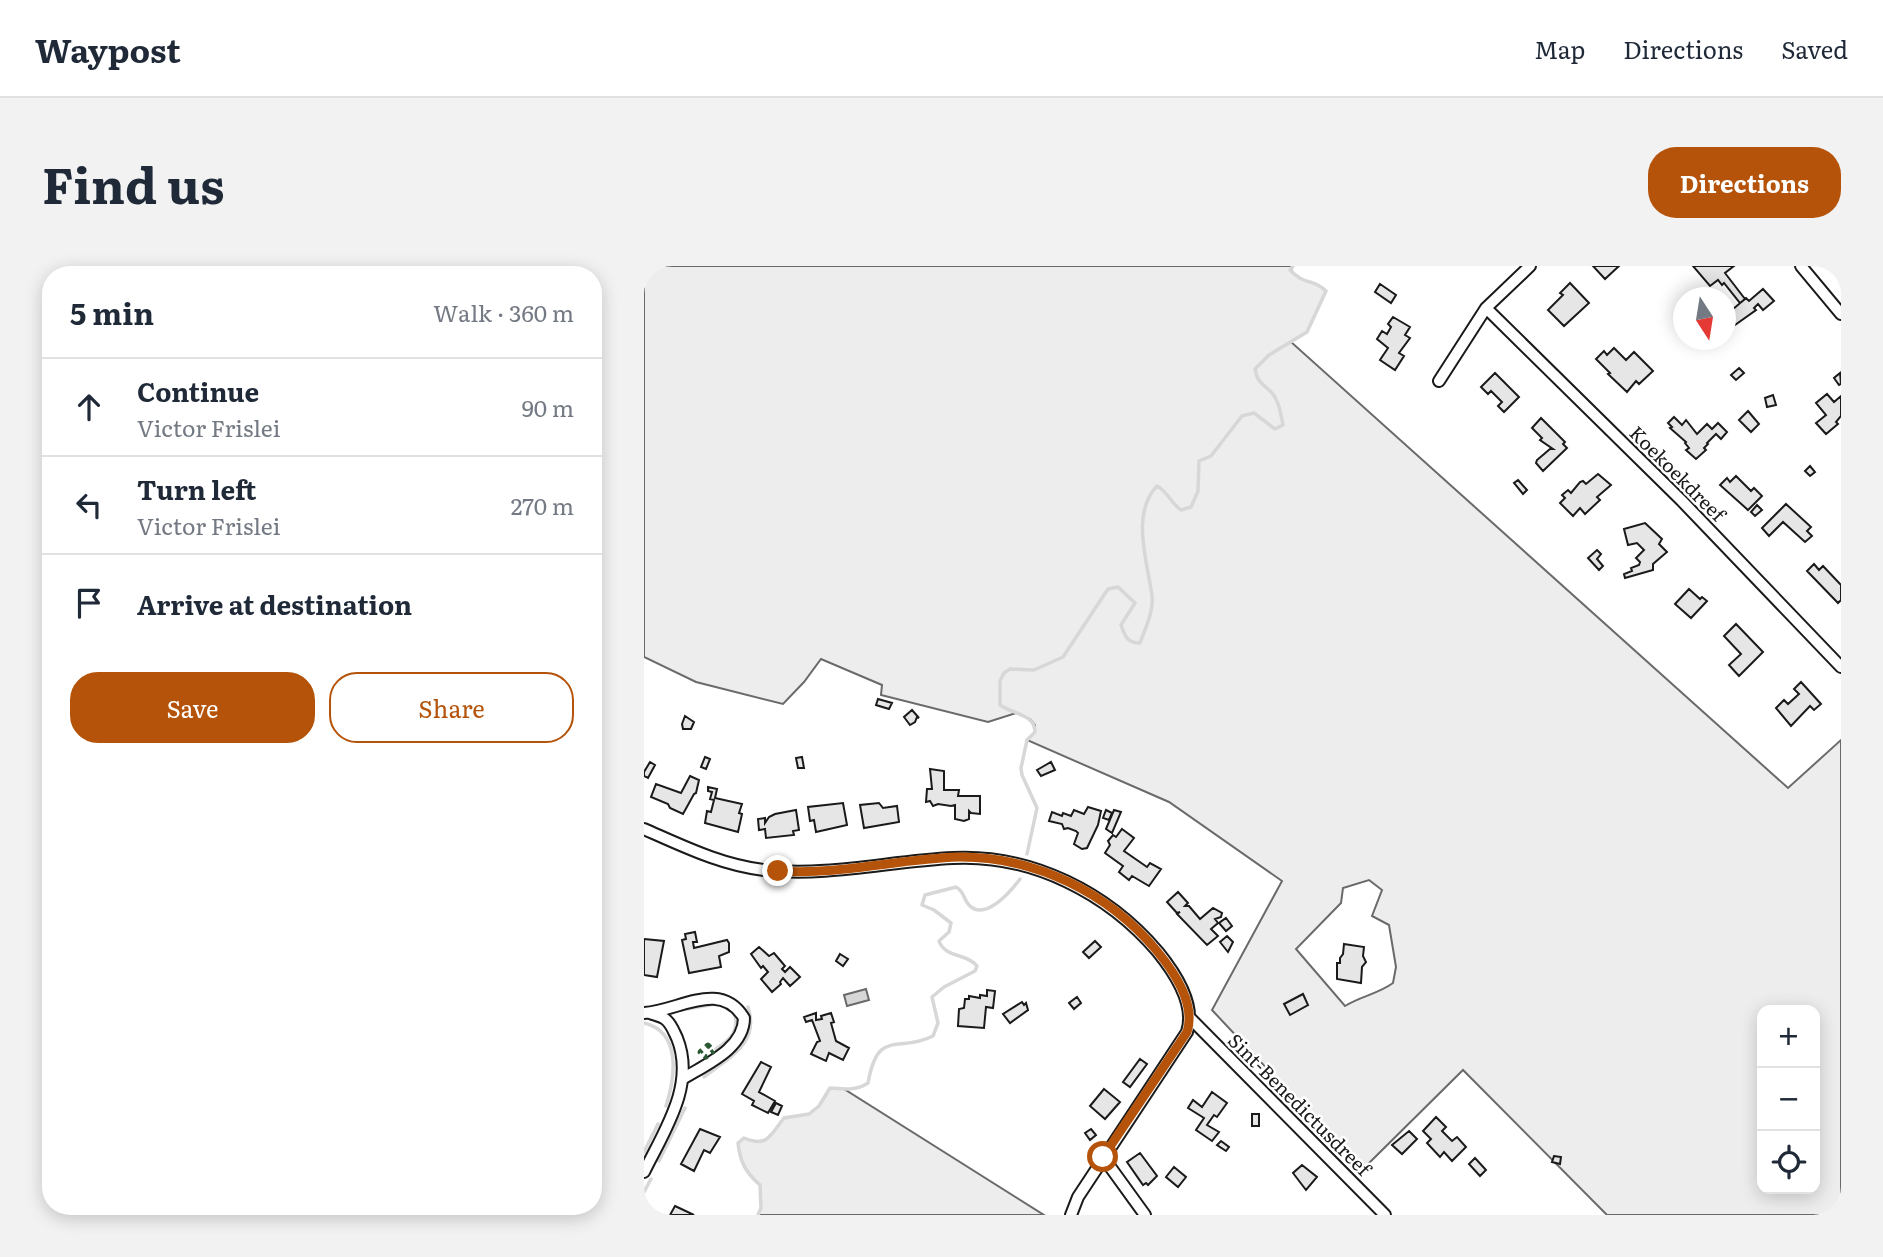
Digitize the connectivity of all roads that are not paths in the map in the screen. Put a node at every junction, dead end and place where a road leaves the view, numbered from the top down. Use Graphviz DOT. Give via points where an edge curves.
graph roads {
  1 [pos="1530,266"];
  2 [pos="1801,266"];
  3 [pos="1486,308"];
  4 [pos="1841,314"];
  5 [pos="1439,381"];
  6 [pos="1841,667"];
  7 [pos="644,829"];
  8 [pos="647,1013"];
  9 [pos="1190,1018"];
  10 [pos="684,1078"];
  11 [pos="1103,1157"];
  12 [pos="644,1172"];
  13 [pos="1071,1215"];
  14 [pos="1145,1215"];
  15 [pos="1385,1215"];
  1 -- 3 [label="street"];
  2 -- 4 [label="street"];
  3 -- 5 [label="street"];
  3 -- 6 [label="street, Koekoekdreef" via="1681,500"];
  7 -- 9 [label="street" via="700,854 764,870 835,871 970,857 1057,877 1099,898 1139,930 1177,980"];
  8 -- 10 [label="street" via="666,1019 672,1027"];
  8 -- 10 [label="street" via="715,998 730,1002 744,1018 734,1045"];
  9 -- 11 [label="street" via="1187,1032"];
  9 -- 15 [label="street, Sint-Benedictusdreef"];
  10 -- 12 [label="street"];
  11 -- 13 [label="street"];
  11 -- 14 [label="street"];
}
